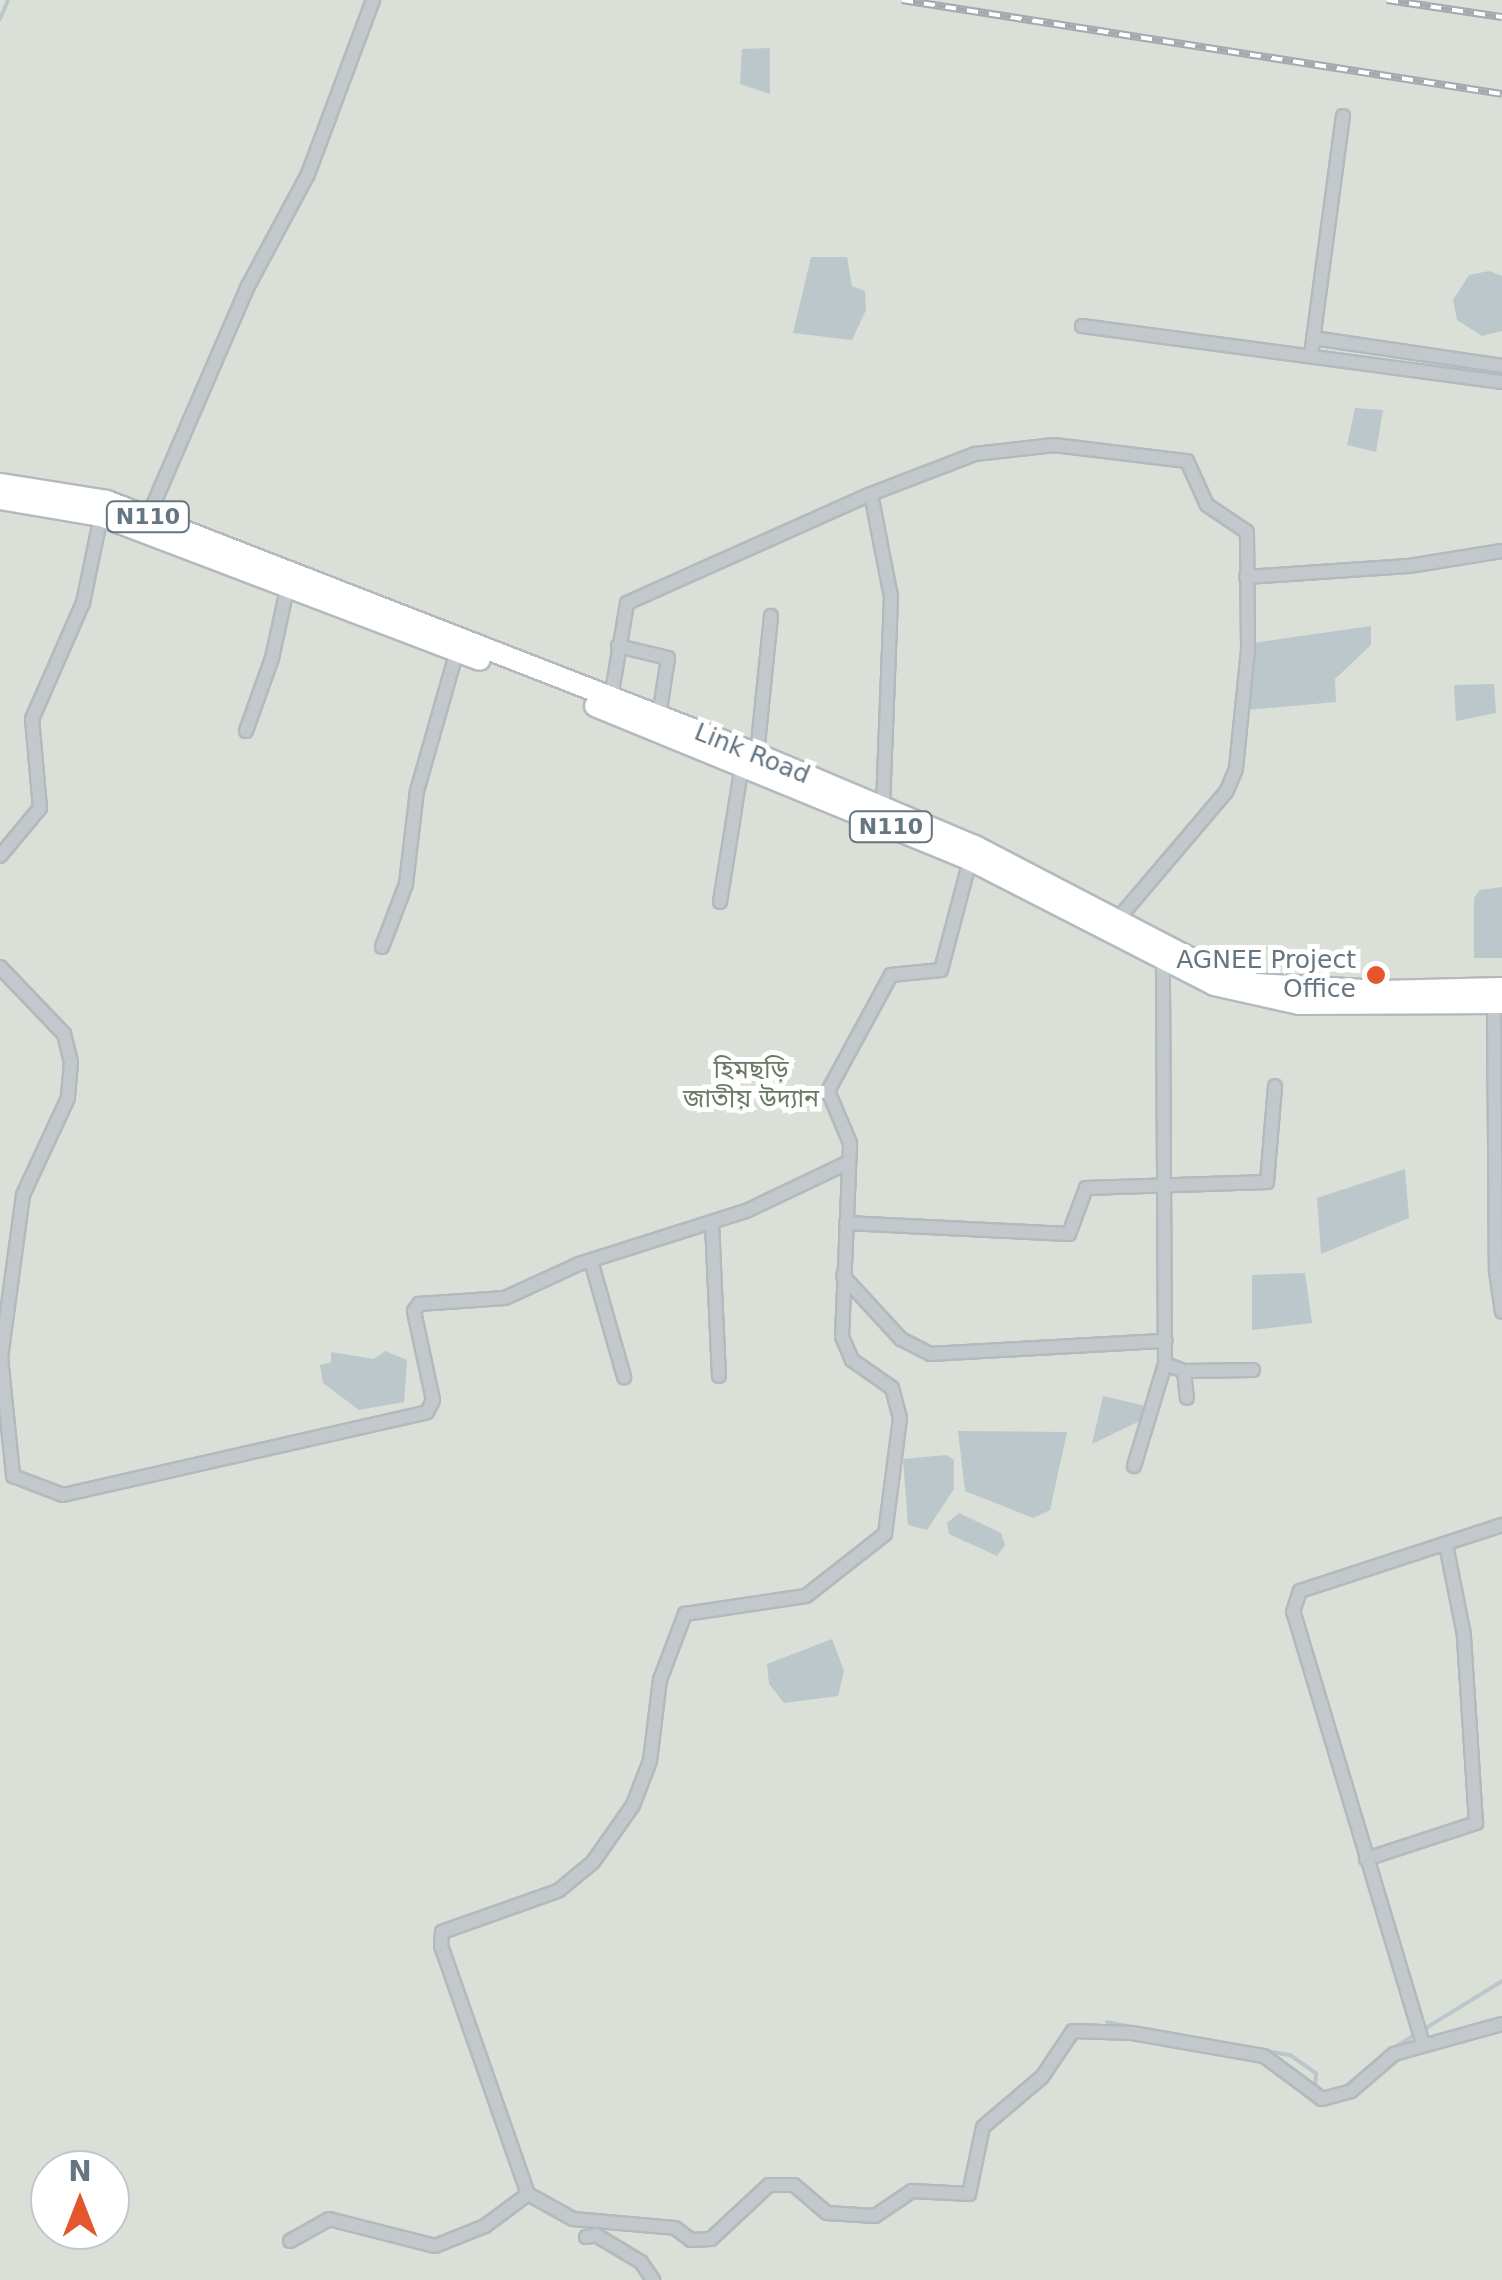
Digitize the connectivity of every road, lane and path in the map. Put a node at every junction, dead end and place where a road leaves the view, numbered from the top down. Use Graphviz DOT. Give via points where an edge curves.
graph roads {
  1 [pos="372,0"];
  2 [pos="1343,116"];
  3 [pos="1082,326"];
  4 [pos="1313,338"];
  5 [pos="1311,355"];
  6 [pos="1502,366"];
  7 [pos="1502,382"];
  8 [pos="0,484"];
  9 [pos="871,494"];
  10 [pos="0,499"];
  11 [pos="102,516"];
  12 [pos="148,517"];
  13 [pos="1502,552"];
  14 [pos="1246,577"];
  15 [pos="288,581"];
  16 [pos="772,616"];
  17 [pos="618,646"];
  18 [pos="457,651"];
  19 [pos="610,698"];
  20 [pos="659,716"];
  21 [pos="246,730"];
  22 [pos="749,759"];
  23 [pos="883,808"];
  24 [pos="0,856"];
  25 [pos="970,860"];
  26 [pos="720,902"];
  27 [pos="1112,926"];
  28 [pos="382,947"];
  29 [pos="1164,962"];
  30 [pos="0,967"];
  31 [pos="1498,995"];
  32 [pos="1275,1086"];
  33 [pos="849,1162"];
  34 [pos="1165,1184"];
  35 [pos="712,1223"];
  36 [pos="846,1223"];
  37 [pos="591,1261"];
  38 [pos="843,1276"];
  39 [pos="1502,1312"];
  40 [pos="1166,1340"];
  41 [pos="1166,1364"];
  42 [pos="1254,1370"];
  43 [pos="1184,1371"];
  44 [pos="719,1376"];
  45 [pos="624,1377"];
  46 [pos="1188,1398"];
  47 [pos="1134,1466"];
  48 [pos="1502,1525"];
  49 [pos="1446,1545"];
  50 [pos="1366,1859"];
  51 [pos="1502,2024"];
  52 [pos="1423,2044"];
  53 [pos="528,2194"];
  54 [pos="586,2237"];
  55 [pos="290,2241"];
  56 [pos="654,2280"];
  1 -- 12 [label="street" via="308,174 248,286"];
  2 -- 4 [label="street"];
  3 -- 5 [label="street"];
  4 -- 5 [label="street"];
  4 -- 6 [label="street"];
  5 -- 7 [label="street"];
  8 -- 12 [label="highway, Link Road / N110" via="106,502"];
  9 -- 14 [label="street" via="1010,447 1054,444 1180,458 1195,470 1217,517 1247,532"];
  9 -- 17 [label="street" via="634,598 624,607"];
  9 -- 23 [label="street" via="891,596"];
  10 -- 11 [label="highway, Link Road / N110"];
  11 -- 15 [label="highway, Link Road / N110"];
  11 -- 24 [label="street" via="71,636 32,718 40,808"];
  12 -- 15 [label="highway, Link Road / N110"];
  13 -- 14 [label="street"];
  14 -- 27 [label="street" via="1248,650 1236,768 1226,792"];
  15 -- 18 [label="highway, Link Road / N110"];
  15 -- 19 [label="highway, Link Road / N110"];
  15 -- 21 [label="street" via="272,658"];
  16 -- 22 [label="street"];
  17 -- 19 [label="street"];
  17 -- 20 [label="street" via="668,658"];
  18 -- 22 [label="highway, Link Road / N110"];
  18 -- 28 [label="street" via="417,792 406,884"];
  19 -- 20 [label="highway, Link Road / N110"];
  20 -- 22 [label="highway, Link Road / N110"];
  22 -- 23 [label="highway, Link Road / N110"];
  22 -- 25 [label="highway, Link Road / N110"];
  22 -- 26 [label="street"];
  23 -- 27 [label="highway, Link Road / N110" via="975,846"];
  25 -- 27 [label="highway, Link Road / N110"];
  25 -- 33 [label="street" via="941,970 891,975 831,1082 830,1101 849,1135"];
  27 -- 29 [label="highway, Link Road / N110"];
  27 -- 31 [label="highway, Link Road / N110" via="1255,984"];
  29 -- 31 [label="highway, Link Road / N110" via="1214,985 1299,1004"];
  29 -- 34 [label="street"];
  30 -- 37 [label="street" via="64,1034 72,1075 23,1195 4,1330 6,1458 23,1482 80,1495 427,1412 432,1400 415,1306 505,1298"];
  31 -- 39 [label="street" via="1496,1270"];
  32 -- 34 [label="street" via="1267,1182"];
  33 -- 35 [label="street"];
  33 -- 36 [label="street"];
  34 -- 36 [label="street" via="1086,1188 1069,1234"];
  34 -- 40 [label="street"];
  35 -- 37 [label="street"];
  35 -- 44 [label="street"];
  36 -- 38 [label="street"];
  37 -- 45 [label="street"];
  38 -- 40 [label="street" via="901,1339 930,1354"];
  38 -- 53 [label="street" via="844,1350 898,1399 886,1534 806,1596 685,1614 660,1680 650,1761 633,1805 593,1862 558,1892 442,1932 441,1946"];
  40 -- 41 [label="street"];
  41 -- 43 [label="street"];
  41 -- 47 [label="street"];
  42 -- 43 [label="street"];
  43 -- 46 [label="street"];
  48 -- 49 [label="street"];
  49 -- 50 [label="street" via="1464,1635 1476,1823"];
  49 -- 50 [label="street" via="1300,1591 1293,1612"];
  50 -- 52 [label="street"];
  51 -- 52 [label="street"];
  52 -- 53 [label="street" via="1394,2054 1351,2091 1322,2100 1264,2056 1073,2031 1042,2077 983,2127 969,2194 912,2191 875,2216 827,2212 794,2185 769,2185 710,2239 691,2240 675,2228 574,2219"];
  53 -- 55 [label="street" via="484,2226 435,2246 329,2219"];
  54 -- 56 [label="street" via="596,2236 641,2262"];
}
